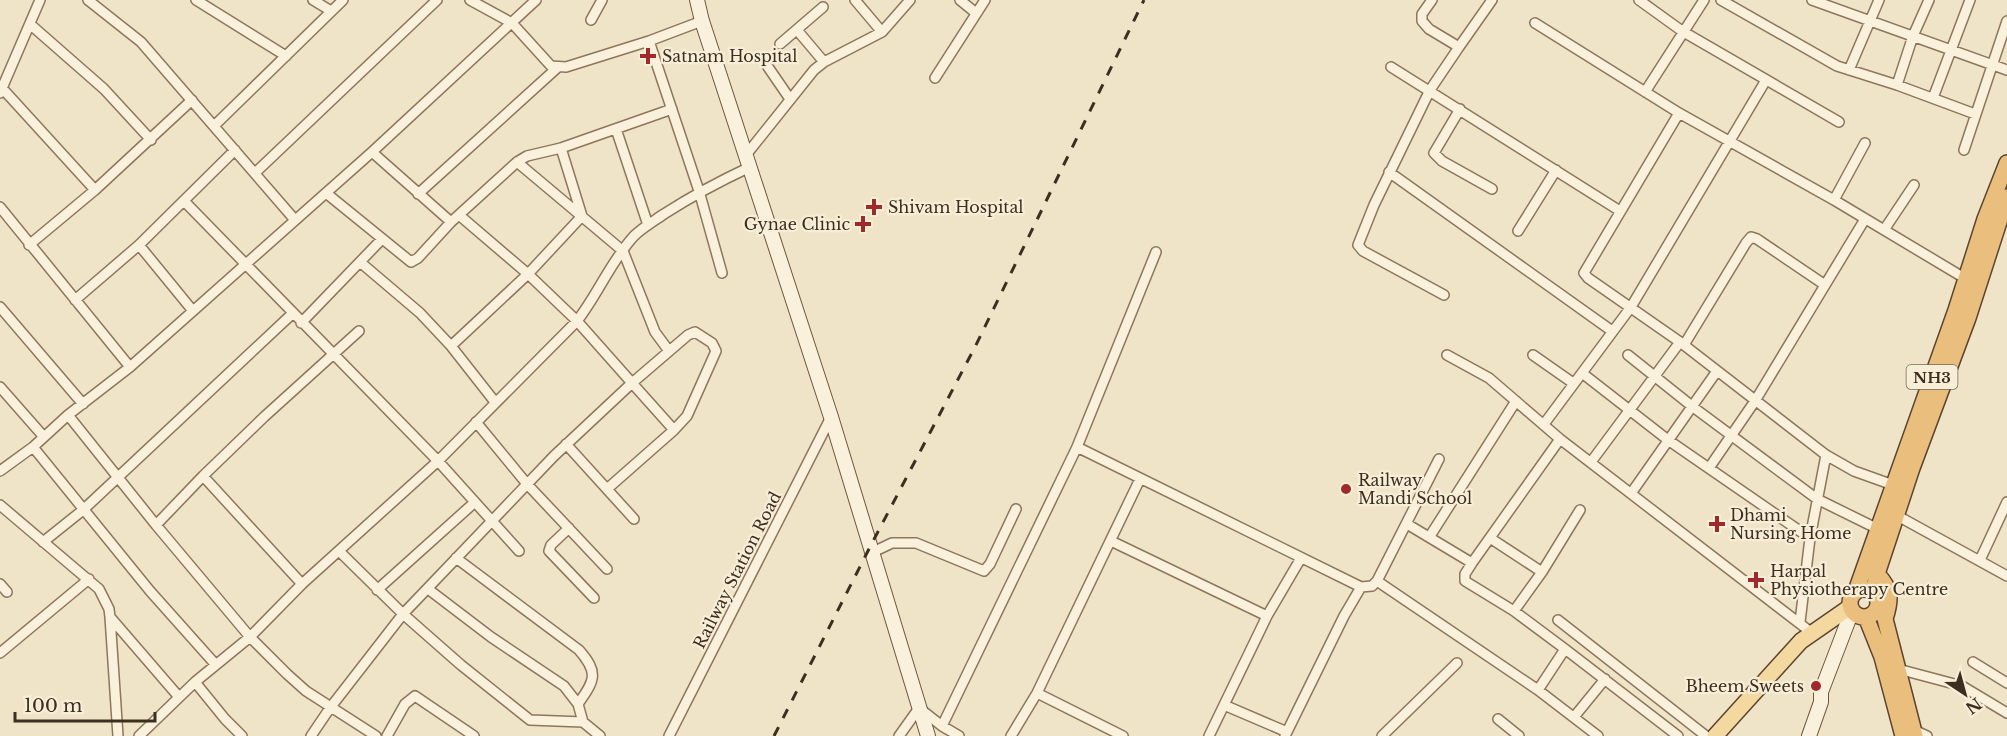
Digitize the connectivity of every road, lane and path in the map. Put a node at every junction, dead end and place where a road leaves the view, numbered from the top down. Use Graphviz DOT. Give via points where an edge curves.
graph roads {
  1 [pos="40,0"];
  2 [pos="88,0"];
  3 [pos="196,0"];
  4 [pos="313,0"];
  5 [pos="343,0"];
  6 [pos="437,0"];
  7 [pos="470,0"];
  8 [pos="536,0"];
  9 [pos="602,0"];
  10 [pos="697,0"];
  11 [pos="855,0"];
  12 [pos="910,0"];
  13 [pos="960,0"];
  14 [pos="985,0"];
  15 [pos="1432,0"];
  16 [pos="1492,0"];
  17 [pos="1639,0"];
  18 [pos="1704,0"];
  19 [pos="1721,0"];
  20 [pos="1812,0"];
  21 [pos="1879,0"];
  22 [pos="1929,0"];
  23 [pos="1970,0"];
  24 [pos="1831,3"];
  25 [pos="823,7"];
  26 [pos="331,11"];
  27 [pos="976,13"];
  28 [pos="591,20"];
  29 [pos="1871,20"];
  30 [pos="702,21"];
  31 [pos="2007,21"];
  32 [pos="512,23"];
  33 [pos="1535,23"];
  34 [pos="31,26"];
  35 [pos="797,30"];
  36 [pos="1682,31"];
  37 [pos="882,33"];
  38 [pos="1913,36"];
  39 [pos="649,41"];
  40 [pos="780,44"];
  41 [pos="1459,47"];
  42 [pos="1951,50"];
  43 [pos="286,56"];
  44 [pos="824,62"];
  45 [pos="1992,64"];
  46 [pos="1392,67"];
  47 [pos="557,68"];
  48 [pos="768,68"];
  49 [pos="1849,70"];
  50 [pos="2007,70"];
  51 [pos="935,78"];
  52 [pos="1766,80"];
  53 [pos="1897,85"];
  54 [pos="1,90"];
  55 [pos="1430,90"];
  56 [pos="1645,92"];
  57 [pos="1933,98"];
  58 [pos="790,99"];
  59 [pos="192,100"];
  60 [pos="672,109"];
  61 [pos="1460,109"];
  62 [pos="1679,112"];
  63 [pos="1976,114"];
  64 [pos="1839,122"];
  65 [pos="214,126"];
  66 [pos="616,129"];
  67 [pos="151,140"];
  68 [pos="1729,141"];
  69 [pos="1865,143"];
  70 [pos="561,148"];
  71 [pos="235,150"];
  72 [pos="1964,150"];
  73 [pos="372,152"];
  74 [pos="748,161"];
  75 [pos="517,162"];
  76 [pos="1556,170"];
  77 [pos="2006,171"];
  78 [pos="1389,172"];
  79 [pos="255,173"];
  80 [pos="1914,185"];
  81 [pos="1492,189"];
  82 [pos="94,190"];
  83 [pos="699,191"];
  84 [pos="326,193"];
  85 [pos="418,194"];
  86 [pos="2007,197"];
  87 [pos="1834,200"];
  88 [pos="184,201"];
  89 [pos="0,207"];
  90 [pos="1620,211"];
  91 [pos="459,215"];
  92 [pos="582,216"];
  93 [pos="1865,219"];
  94 [pos="295,220"];
  95 [pos="452,222"];
  96 [pos="648,225"];
  97 [pos="1884,230"];
  98 [pos="1518,231"];
  99 [pos="382,239"];
  100 [pos="29,244"];
  101 [pos="139,245"];
  102 [pos="623,251"];
  103 [pos="1156,252"];
  104 [pos="360,262"];
  105 [pos="246,265"];
  106 [pos="722,273"];
  107 [pos="528,274"];
  108 [pos="1966,279"];
  109 [pos="1825,285"];
  110 [pos="1444,296"];
  111 [pos="75,300"];
  112 [pos="0,307"];
  113 [pos="1631,307"];
  114 [pos="194,311"];
  115 [pos="292,314"];
  116 [pos="577,321"];
  117 [pos="301,323"];
  118 [pos="359,331"];
  119 [pos="1612,331"];
  120 [pos="1682,343"];
  121 [pos="451,346"];
  122 [pos="669,351"];
  123 [pos="332,354"];
  124 [pos="1447,355"];
  125 [pos="1533,355"];
  126 [pos="1628,355"];
  127 [pos="130,368"];
  128 [pos="1717,371"];
  129 [pos="1582,373"];
  130 [pos="1655,377"];
  131 [pos="632,383"];
  132 [pos="1573,383"];
  133 [pos="2,392"];
  134 [pos="1755,400"];
  135 [pos="1516,401"];
  136 [pos="495,402"];
  137 [pos="83,404"];
  138 [pos="1693,406"];
  139 [pos="1630,411"];
  140 [pos="68,415"];
  141 [pos="831,417"];
  142 [pos="476,422"];
  143 [pos="1544,424"];
  144 [pos="674,430"];
  145 [pos="1732,436"];
  146 [pos="44,437"];
  147 [pos="1560,439"];
  148 [pos="1668,440"];
  149 [pos="566,444"];
  150 [pos="33,447"];
  151 [pos="1077,447"];
  152 [pos="1826,455"];
  153 [pos="1439,459"];
  154 [pos="438,461"];
  155 [pos="1591,462"];
  156 [pos="1709,468"];
  157 [pos="0,471"];
  158 [pos="119,476"];
  159 [pos="203,476"];
  160 [pos="1140,479"];
  161 [pos="527,484"];
  162 [pos="1893,485"];
  163 [pos="607,489"];
  164 [pos="1632,492"];
  165 [pos="1817,499"];
  166 [pos="475,502"];
  167 [pos="2007,502"];
  168 [pos="0,505"];
  169 [pos="1016,509"];
  170 [pos="83,510"];
  171 [pos="1580,510"];
  172 [pos="1896,515"];
  173 [pos="634,519"];
  174 [pos="491,520"];
  175 [pos="1407,524"];
  176 [pos="156,525"];
  177 [pos="569,528"];
  178 [pos="1878,529"];
  179 [pos="1430,536"];
  180 [pos="1490,538"];
  181 [pos="1810,538"];
  182 [pos="1111,541"];
  183 [pos="43,542"];
  184 [pos="339,551"];
  185 [pos="519,551"];
  186 [pos="873,552"];
  187 [pos="456,558"];
  188 [pos="1300,558"];
  189 [pos="1980,560"];
  190 [pos="1472,563"];
  191 [pos="607,569"];
  192 [pos="1542,572"];
  193 [pos="1877,574"];
  194 [pos="2007,576"];
  195 [pos="89,579"];
  196 [pos="1377,581"];
  197 [pos="302,584"];
  198 [pos="1361,587"];
  199 [pos="428,589"];
  200 [pos="377,590"];
  201 [pos="594,598"];
  202 [pos="1876,598"];
  203 [pos="1855,607"];
  204 [pos="1514,611"];
  205 [pos="403,614"];
  206 [pos="1267,616"];
  207 [pos="110,618"];
  208 [pos="1885,619"];
  209 [pos="1557,620"];
  210 [pos="1805,631"];
  211 [pos="250,637"];
  212 [pos="1565,649"];
  213 [pos="0,653"];
  214 [pos="1457,663"];
  215 [pos="1973,663"];
  216 [pos="216,665"];
  217 [pos="1898,669"];
  218 [pos="1605,679"];
  219 [pos="195,682"];
  220 [pos="2007,683"];
  221 [pos="1538,690"];
  222 [pos="1037,693"];
  223 [pos="179,697"];
  224 [pos="578,704"];
  225 [pos="1224,705"];
  226 [pos="330,708"];
  227 [pos="919,708"];
  228 [pos="2007,713"];
  229 [pos="1574,717"];
  230 [pos="1498,719"];
  231 [pos="583,722"];
  232 [pos="942,726"];
  233 [pos="1286,734"];
  234 [pos="1915,735"];
  235 [pos="118,736"];
  236 [pos="139,736"];
  237 [pos="242,736"];
  238 [pos="311,736"];
  239 [pos="376,736"];
  240 [pos="387,736"];
  241 [pos="474,736"];
  242 [pos="600,736"];
  243 [pos="669,736"];
  244 [pos="898,736"];
  245 [pos="928,736"];
  246 [pos="959,736"];
  247 [pos="1011,736"];
  248 [pos="1123,736"];
  249 [pos="1209,736"];
  250 [pos="1382,736"];
  251 [pos="1519,736"];
  252 [pos="1598,736"];
  253 [pos="1678,736"];
  254 [pos="1706,736"];
  255 [pos="1714,736"];
  256 [pos="1809,736"];
  1 -- 34 [label="street"];
  2 -- 59 [label="street" via="141,42"];
  3 -- 43 [label="street"];
  4 -- 26 [label="street"];
  5 -- 26 [label="street"];
  6 -- 79 [label="street"];
  7 -- 32 [label="street"];
  8 -- 32 [label="street"];
  9 -- 28 [label="street"];
  10 -- 30 [label="main road"];
  11 -- 37 [label="street"];
  12 -- 37 [label="street"];
  13 -- 27 [label="street"];
  14 -- 27 [label="street"];
  15 -- 41 [label="street" via="1422,14 1422,21"];
  16 -- 41 [label="street"];
  17 -- 36 [label="street"];
  18 -- 36 [label="street"];
  19 -- 49 [label="street"];
  20 -- 24 [label="street"];
  21 -- 29 [label="street"];
  22 -- 38 [label="street"];
  23 -- 42 [label="street"];
  24 -- 29 [label="street"];
  25 -- 35 [label="street"];
  26 -- 43 [label="street"];
  27 -- 51 [label="street"];
  29 -- 38 [label="street"];
  29 -- 49 [label="street"];
  30 -- 39 [label="street"];
  30 -- 74 [label="main road"];
  31 -- 45 [label="street"];
  32 -- 47 [label="street" via="546,62"];
  32 -- 73 [label="street"];
  33 -- 56 [label="street"];
  34 -- 54 [label="street"];
  34 -- 67 [label="street" via="104,89"];
  35 -- 40 [label="street"];
  35 -- 44 [label="street"];
  36 -- 52 [label="street"];
  36 -- 56 [label="street"];
  37 -- 44 [label="street"];
  38 -- 42 [label="street"];
  38 -- 53 [label="street"];
  39 -- 47 [label="street"];
  39 -- 60 [label="street"];
  41 -- 55 [label="street"];
  42 -- 45 [label="street"];
  42 -- 57 [label="street"];
  43 -- 65 [label="street"];
  44 -- 58 [label="street"];
  45 -- 50 [label="street"];
  45 -- 63 [label="street"];
  46 -- 55 [label="street"];
  47 -- 85 [label="street"];
  48 -- 58 [label="street"];
  49 -- 53 [label="street"];
  52 -- 64 [label="street"];
  52 -- 68 [label="street"];
  53 -- 57 [label="street"];
  54 -- 82 [label="street"];
  55 -- 61 [label="street"];
  55 -- 78 [label="street"];
  56 -- 62 [label="street"];
  57 -- 63 [label="street"];
  58 -- 74 [label="street"];
  59 -- 65 [label="street"];
  59 -- 67 [label="street"];
  60 -- 66 [label="street"];
  60 -- 83 [label="street"];
  61 -- 76 [label="street"];
  61 -- 81 [label="street" via="1434,153"];
  62 -- 68 [label="street"];
  62 -- 90 [label="street"];
  63 -- 72 [label="street"];
  65 -- 71 [label="street"];
  66 -- 70 [label="street"];
  66 -- 96 [label="street"];
  67 -- 82 [label="street"];
  68 -- 87 [label="street"];
  68 -- 113 [label="street"];
  69 -- 87 [label="street"];
  70 -- 75 [label="street"];
  70 -- 92 [label="street"];
  71 -- 79 [label="street"];
  71 -- 88 [label="street"];
  73 -- 84 [label="street"];
  73 -- 85 [label="street"];
  74 -- 83 [label="street"];
  74 -- 141 [label="main road"];
  75 -- 91 [label="street"];
  75 -- 92 [label="street"];
  76 -- 90 [label="street"];
  76 -- 98 [label="street"];
  77 -- 108 [label="highway, NH3" via="1985,219"];
  78 -- 110 [label="street" via="1360,240 1360,249"];
  78 -- 119 [label="street"];
  79 -- 94 [label="street"];
  80 -- 97 [label="street"];
  82 -- 100 [label="street"];
  83 -- 96 [label="street"];
  83 -- 106 [label="street"];
  84 -- 94 [label="street"];
  84 -- 99 [label="street"];
  85 -- 95 [label="street"];
  86 -- 172 [label="highway, NH3" via="1968,318"];
  87 -- 93 [label="street"];
  88 -- 101 [label="street"];
  88 -- 105 [label="street"];
  89 -- 100 [label="street"];
  90 -- 113 [label="street" via="1584,273"];
  91 -- 95 [label="street"];
  91 -- 107 [label="street"];
  92 -- 102 [label="street"];
  92 -- 107 [label="street"];
  93 -- 97 [label="street"];
  93 -- 109 [label="street"];
  94 -- 105 [label="street"];
  95 -- 99 [label="street" via="411,262"];
  96 -- 102 [label="street"];
  97 -- 108 [label="street"];
  99 -- 104 [label="street"];
  100 -- 111 [label="street"];
  101 -- 111 [label="street"];
  101 -- 114 [label="street"];
  102 -- 116 [label="street"];
  102 -- 122 [label="street" via="651,322"];
  103 -- 151 [label="street"];
  104 -- 117 [label="street"];
  104 -- 121 [label="street" via="408,302"];
  105 -- 114 [label="street"];
  105 -- 115 [label="street"];
  107 -- 116 [label="street"];
  107 -- 121 [label="street"];
  108 -- 162 [label="highway, NH3"];
  109 -- 120 [label="street" via="1751,237"];
  109 -- 134 [label="street"];
  111 -- 127 [label="street"];
  112 -- 137 [label="street"];
  113 -- 119 [label="street"];
  113 -- 120 [label="street"];
  114 -- 127 [label="street"];
  115 -- 117 [label="street"];
  115 -- 158 [label="street"];
  116 -- 131 [label="street"];
  116 -- 136 [label="street"];
  117 -- 123 [label="street"];
  118 -- 123 [label="street"];
  119 -- 129 [label="street"];
  120 -- 128 [label="street"];
  120 -- 130 [label="street"];
  121 -- 136 [label="street"];
  122 -- 131 [label="street"];
  122 -- 144 [label="street" via="695,332 712,343 716,351 690,411"];
  123 -- 154 [label="street"];
  123 -- 159 [label="street"];
  124 -- 135 [label="street" via="1489,378"];
  125 -- 132 [label="street"];
  126 -- 130 [label="street"];
  127 -- 137 [label="street"];
  128 -- 134 [label="street"];
  128 -- 138 [label="street"];
  129 -- 132 [label="street"];
  129 -- 139 [label="street"];
  130 -- 138 [label="street"];
  130 -- 139 [label="street"];
  131 -- 144 [label="street"];
  131 -- 149 [label="street"];
  132 -- 143 [label="street"];
  133 -- 146 [label="street"];
  134 -- 145 [label="street"];
  134 -- 152 [label="street"];
  135 -- 143 [label="street"];
  135 -- 179 [label="street"];
  136 -- 142 [label="street"];
  137 -- 140 [label="street"];
  138 -- 145 [label="street"];
  138 -- 148 [label="street"];
  139 -- 148 [label="street"];
  139 -- 155 [label="street"];
  140 -- 146 [label="street"];
  140 -- 158 [label="street"];
  141 -- 186 [label="main road"];
  141 -- 243 [label="street, Railway Station Road"];
  142 -- 154 [label="street"];
  142 -- 161 [label="street"];
  143 -- 147 [label="street"];
  144 -- 163 [label="street"];
  145 -- 156 [label="street"];
  145 -- 165 [label="street"];
  146 -- 150 [label="street"];
  147 -- 155 [label="street"];
  147 -- 180 [label="street"];
  148 -- 156 [label="street"];
  148 -- 164 [label="street"];
  149 -- 161 [label="street"];
  149 -- 163 [label="street"];
  150 -- 157 [label="street"];
  150 -- 170 [label="street"];
  151 -- 160 [label="street"];
  151 -- 232 [label="street"];
  152 -- 162 [label="street" via="1854,471"];
  152 -- 165 [label="street"];
  153 -- 175 [label="street"];
  154 -- 166 [label="street"];
  154 -- 184 [label="street"];
  155 -- 164 [label="street"];
  156 -- 181 [label="street"];
  158 -- 170 [label="street"];
  158 -- 176 [label="street"];
  159 -- 176 [label="street"];
  159 -- 197 [label="street"];
  160 -- 182 [label="street"];
  160 -- 188 [label="street"];
  161 -- 174 [label="street"];
  161 -- 177 [label="street"];
  162 -- 178 [label="highway, NH3"];
  163 -- 173 [label="street"];
  164 -- 210 [label="street"];
  165 -- 178 [label="street"];
  165 -- 181 [label="street"];
  166 -- 174 [label="street"];
  166 -- 200 [label="street"];
  167 -- 189 [label="street"];
  168 -- 183 [label="street"];
  169 -- 186 [label="street" via="984,571 916,543 892,543"];
  170 -- 183 [label="street"];
  170 -- 216 [label="street"];
  171 -- 192 [label="street"];
  172 -- 189 [label="street"];
  172 -- 193 [label="highway, NH3"];
  174 -- 185 [label="street"];
  174 -- 187 [label="street"];
  175 -- 179 [label="street"];
  175 -- 196 [label="street"];
  176 -- 211 [label="street"];
  177 -- 191 [label="street"];
  177 -- 201 [label="street" via="549,551"];
  178 -- 203 [label="highway, NH3"];
  179 -- 190 [label="street"];
  180 -- 190 [label="street"];
  180 -- 192 [label="street"];
  181 -- 210 [label="street"];
  182 -- 206 [label="street"];
  182 -- 222 [label="street"];
  183 -- 195 [label="street"];
  184 -- 197 [label="street"];
  184 -- 200 [label="street"];
  186 -- 227 [label="main road"];
  187 -- 199 [label="street"];
  187 -- 224 [label="street" via="586,658 593,680"];
  188 -- 198 [label="street"];
  188 -- 206 [label="street"];
  189 -- 194 [label="street"];
  190 -- 204 [label="street" via="1465,581"];
  192 -- 204 [label="street"];
  193 -- 202 [label="highway, NH3"];
  193 -- 208 [label="highway" via="1887,586 1890,598"];
  195 -- 207 [label="street" via="104,596"];
  195 -- 213 [label="street"];
  196 -- 198 [label="street"];
  196 -- 221 [label="street"];
  197 -- 211 [label="street"];
  198 -- 233 [label="street"];
  199 -- 205 [label="street"];
  199 -- 224 [label="street" via="555,680"];
  200 -- 205 [label="street"];
  202 -- 203 [label="highway" via="1875,612"];
  202 -- 203 [label="highway" via="1865,589"];
  202 -- 208 [label="highway"];
  203 -- 210 [label="main road"];
  203 -- 234 [label="highway" via="1882,657"];
  203 -- 256 [label="main road" via="1831,689 1821,702"];
  204 -- 212 [label="street"];
  205 -- 226 [label="street"];
  205 -- 231 [label="street" via="530,720"];
  206 -- 225 [label="street"];
  207 -- 223 [label="street"];
  207 -- 235 [label="street"];
  208 -- 217 [label="highway"];
  209 -- 254 [label="street"];
  210 -- 255 [label="main road"];
  211 -- 216 [label="street"];
  211 -- 226 [label="street" via="286,674"];
  212 -- 218 [label="street"];
  212 -- 221 [label="street"];
  214 -- 250 [label="street"];
  215 -- 220 [label="street"];
  216 -- 219 [label="street"];
  217 -- 228 [label="street" via="1962,686"];
  217 -- 234 [label="highway"];
  218 -- 229 [label="street"];
  218 -- 253 [label="street"];
  219 -- 223 [label="street"];
  219 -- 237 [label="street"];
  221 -- 229 [label="street"];
  222 -- 247 [label="street"];
  222 -- 248 [label="street"];
  223 -- 236 [label="street"];
  224 -- 231 [label="street"];
  225 -- 233 [label="street"];
  225 -- 249 [label="street"];
  226 -- 238 [label="street"];
  226 -- 239 [label="street"];
  227 -- 232 [label="street"];
  227 -- 244 [label="street"];
  227 -- 245 [label="main road"];
  229 -- 252 [label="street"];
  230 -- 251 [label="street"];
  231 -- 242 [label="street"];
  232 -- 246 [label="street"];
  240 -- 241 [label="street" via="405,704 415,696"];
}
